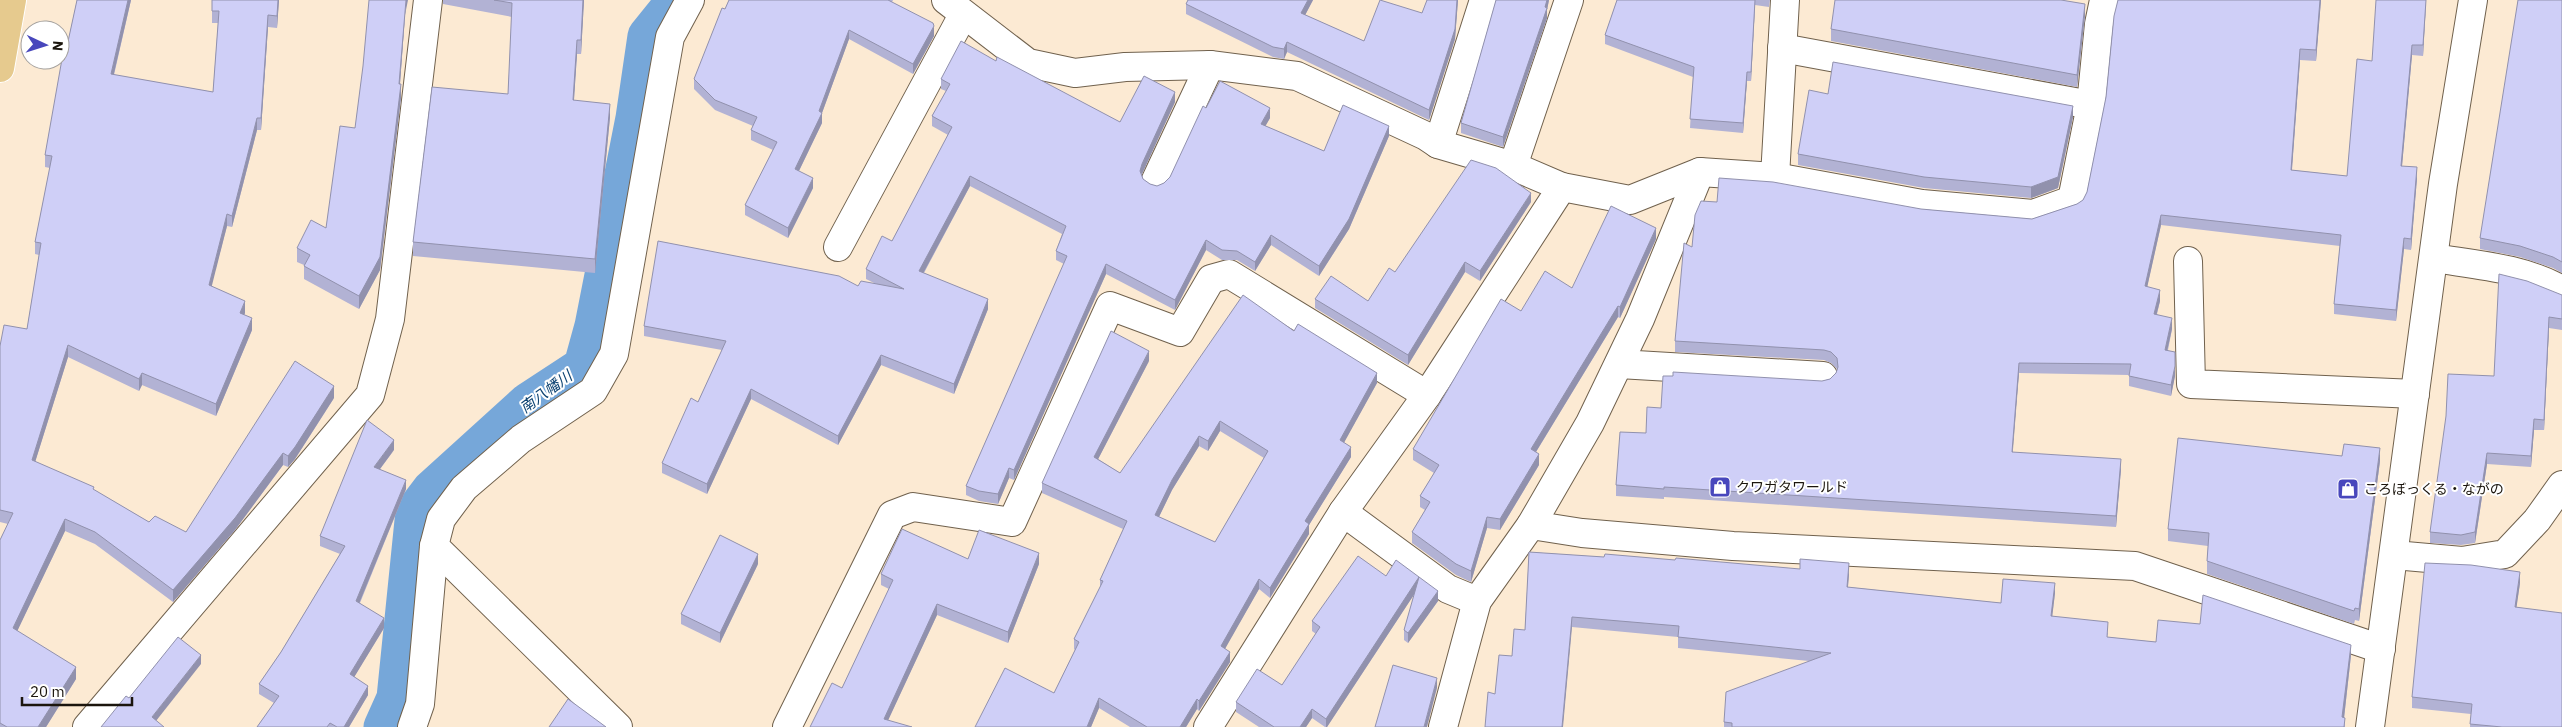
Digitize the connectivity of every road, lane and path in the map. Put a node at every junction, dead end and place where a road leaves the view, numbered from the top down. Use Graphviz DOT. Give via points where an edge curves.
graph roads {
  1 [pos="12,0"];
  2 [pos="428,0"];
  3 [pos="690,0"];
  4 [pos="1484,0"];
  5 [pos="1569,0"];
  6 [pos="1785,0"];
  7 [pos="2104,0"];
  8 [pos="2473,0"];
  9 [pos="954,7"];
  10 [pos="1782,48"];
  11 [pos="1210,65"];
  12 [pos="0,68"];
  13 [pos="2091,104"];
  14 [pos="1438,144"];
  15 [pos="1513,166"];
  16 [pos="1700,172"];
  17 [pos="1775,177"];
  18 [pos="1156,180"];
  19 [pos="1562,187"];
  20 [pos="838,247"];
  21 [pos="2434,258"];
  22 [pos="2188,261"];
  23 [pos="2562,290"];
  24 [pos="1619,364"];
  25 [pos="1823,376"];
  26 [pos="2415,394"];
  27 [pos="1427,395"];
  28 [pos="2562,485"];
  29 [pos="1343,512"];
  30 [pos="1531,525"];
  31 [pos="434,546"];
  32 [pos="2394,555"];
  33 [pos="1477,601"];
  34 [pos="2381,649"];
  35 [pos="87,727"];
  36 [pos="412,727"];
  37 [pos="618,727"];
  38 [pos="787,727"];
  39 [pos="1208,727"];
  40 [pos="1443,727"];
  41 [pos="2370,727"];
  1 -- 12 [label="main road"];
  2 -- 35 [label="street" via="390,319 370,396"];
  3 -- 31 [label="street" via="670,37 614,354 592,391 521,439 464,488 441,518"];
  4 -- 14 [label="street"];
  5 -- 15 [label="street"];
  6 -- 10 [label="street"];
  7 -- 13 [label="street"];
  8 -- 21 [label="street"];
  9 -- 11 [label="street" via="1028,63 1075,73 1126,67"];
  9 -- 20 [label="street"];
  10 -- 13 [label="street"];
  10 -- 17 [label="street"];
  11 -- 14 [label="street" via="1300,77"];
  11 -- 18 [label="street"];
  13 -- 17 [label="street" via="2072,200 2033,214 1922,204"];
  14 -- 15 [label="street"];
  15 -- 19 [label="street"];
  16 -- 17 [label="street"];
  16 -- 19 [label="street" via="1630,200"];
  16 -- 24 [label="street"];
  19 -- 27 [label="street"];
  21 -- 23 [label="street" via="2507,270 2544,280"];
  21 -- 26 [label="street"];
  22 -- 26 [label="street" via="2191,384"];
  24 -- 25 [label="street"];
  24 -- 30 [label="street" via="1590,423"];
  26 -- 32 [label="street"];
  27 -- 29 [label="street"];
  27 -- 38 [label="street" via="1229,274 1211,279 1180,332 1110,306 1012,522 912,507 892,515"];
  28 -- 32 [label="street" via="2537,520 2505,554 2462,561"];
  29 -- 33 [label="street" via="1448,590"];
  29 -- 39 [label="street"];
  30 -- 33 [label="street"];
  30 -- 34 [label="street" via="1582,533 1733,546 2135,566"];
  31 -- 36 [label="street" via="420,704"];
  31 -- 37 [label="street"];
  32 -- 34 [label="street"];
  33 -- 40 [label="street"];
  34 -- 41 [label="street"];
}
